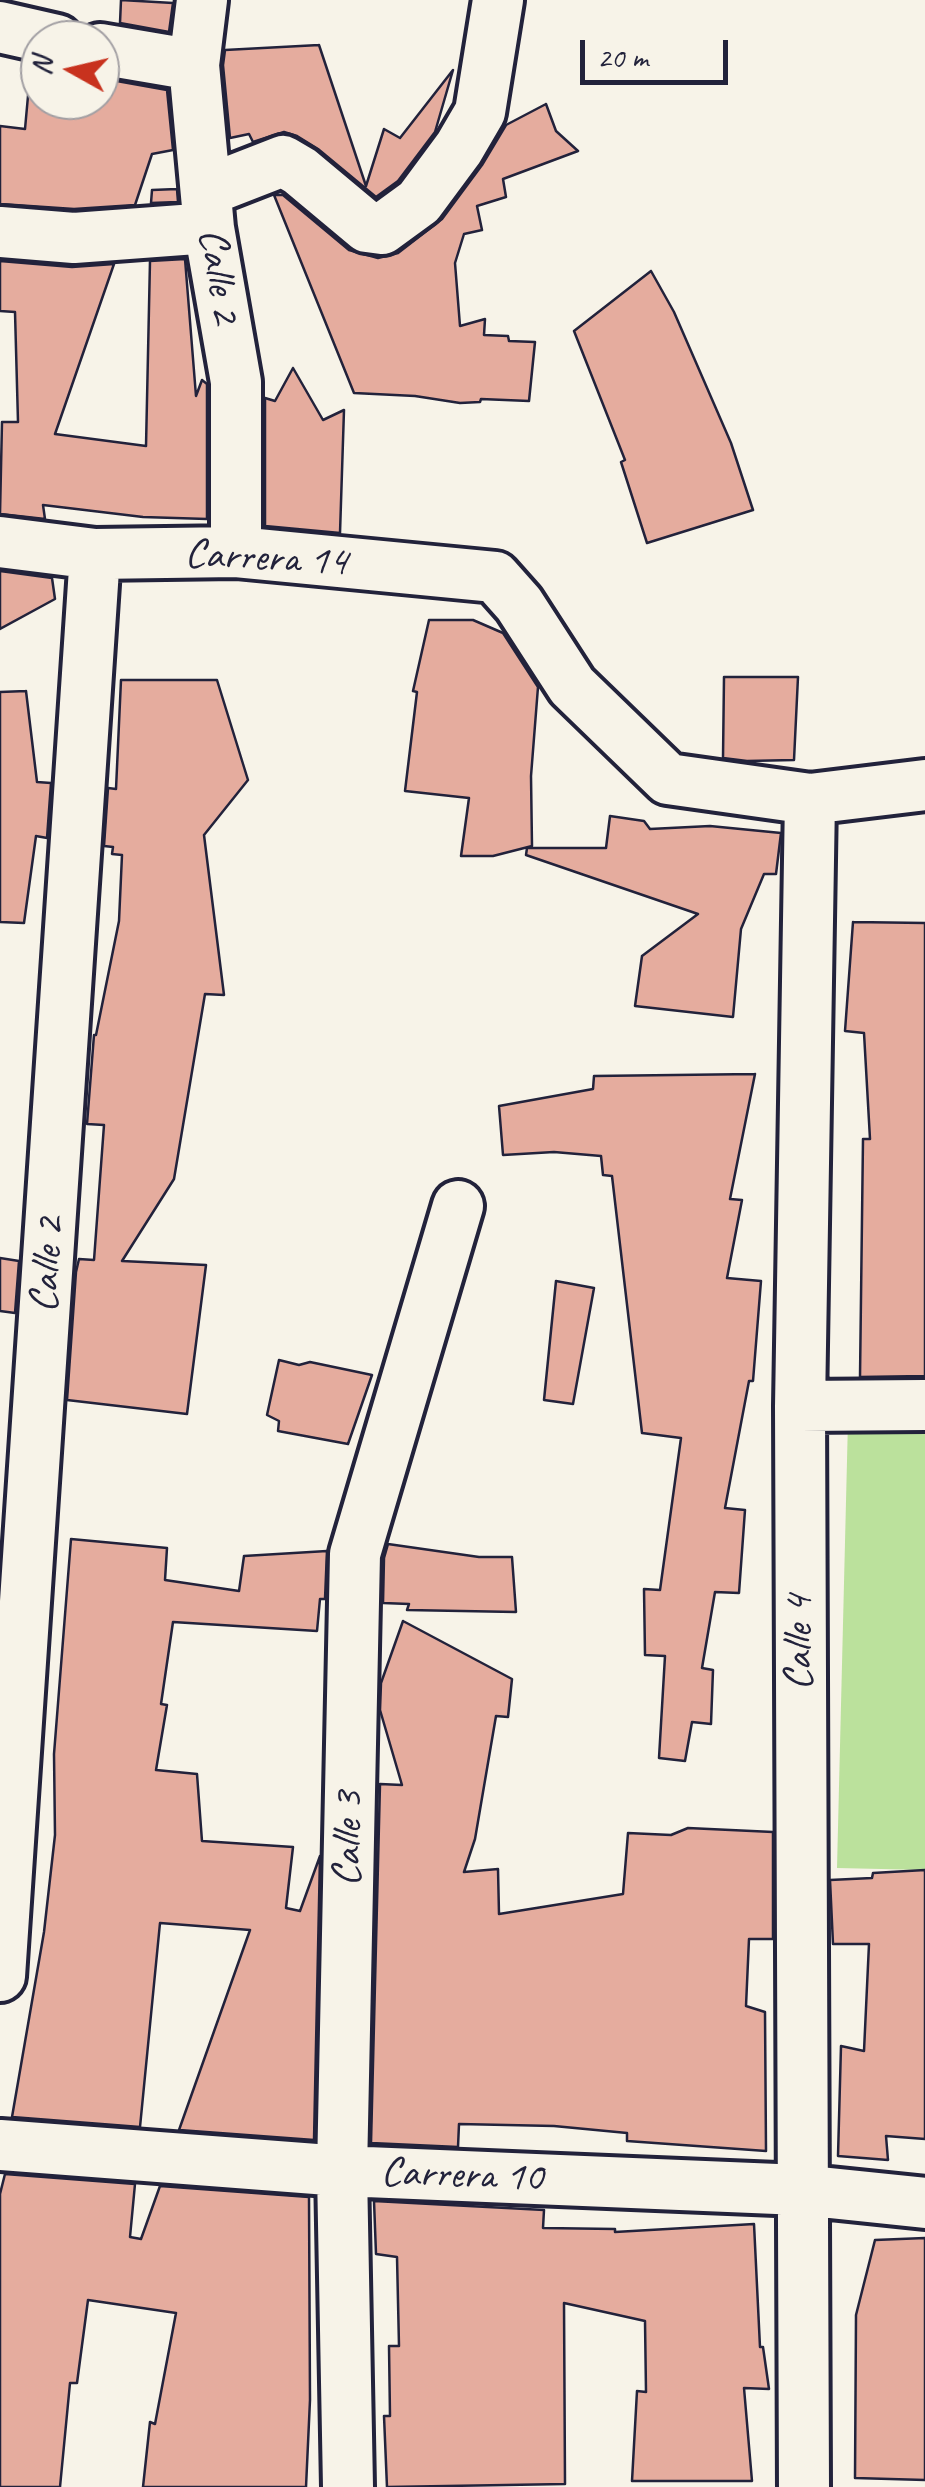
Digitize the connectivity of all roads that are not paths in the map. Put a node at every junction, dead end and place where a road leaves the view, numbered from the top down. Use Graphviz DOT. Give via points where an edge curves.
graph roads {
  1 [pos="202,0"];
  2 [pos="498,0"];
  3 [pos="120,52"];
  4 [pos="194,65"];
  5 [pos="207,209"];
  6 [pos="0,232"];
  7 [pos="0,542"];
  8 [pos="236,552"];
  9 [pos="95,554"];
  10 [pos="925,785"];
  11 [pos="810,799"];
  12 [pos="458,1206"];
  13 [pos="925,1405"];
  14 [pos="800,1406"];
  15 [pos="16,1510"];
  16 [pos="0,1976"];
  17 [pos="0,2145"];
  18 [pos="342,2171"];
  19 [pos="801,2190"];
  20 [pos="925,2203"];
  21 [pos="348,2487"];
  22 [pos="804,2487"];
  1 -- 4 [label="street, Calle 2"];
  2 -- 5 [label="street" via="480,112 419,202 382,230 367,228 283,161"];
  3 -- 4 [label="street"];
  4 -- 5 [label="street, Calle 2"];
  5 -- 6 [label="street" via="74,238"];
  5 -- 8 [label="street, Calle 2" via="236,382"];
  7 -- 9 [label="street, Carrera 14"];
  8 -- 9 [label="street, Carrera 14"];
  8 -- 11 [label="street, Carrera 14" via="495,577 572,686 668,779"];
  9 -- 15 [label="street, Calle 2"];
  10 -- 11 [label="street"];
  11 -- 14 [label="street, Calle 4"];
  12 -- 18 [label="street, Calle 3" via="356,1554"];
  13 -- 14 [label="street"];
  14 -- 19 [label="street, Calle 4"];
  15 -- 16 [label="street, Calle 2"];
  17 -- 18 [label="street, Carrera 10"];
  18 -- 19 [label="street, Carrera 10"];
  18 -- 21 [label="street, Calle 3"];
  19 -- 20 [label="street, Carrera 10"];
  19 -- 22 [label="street, Calle 4"];
}
